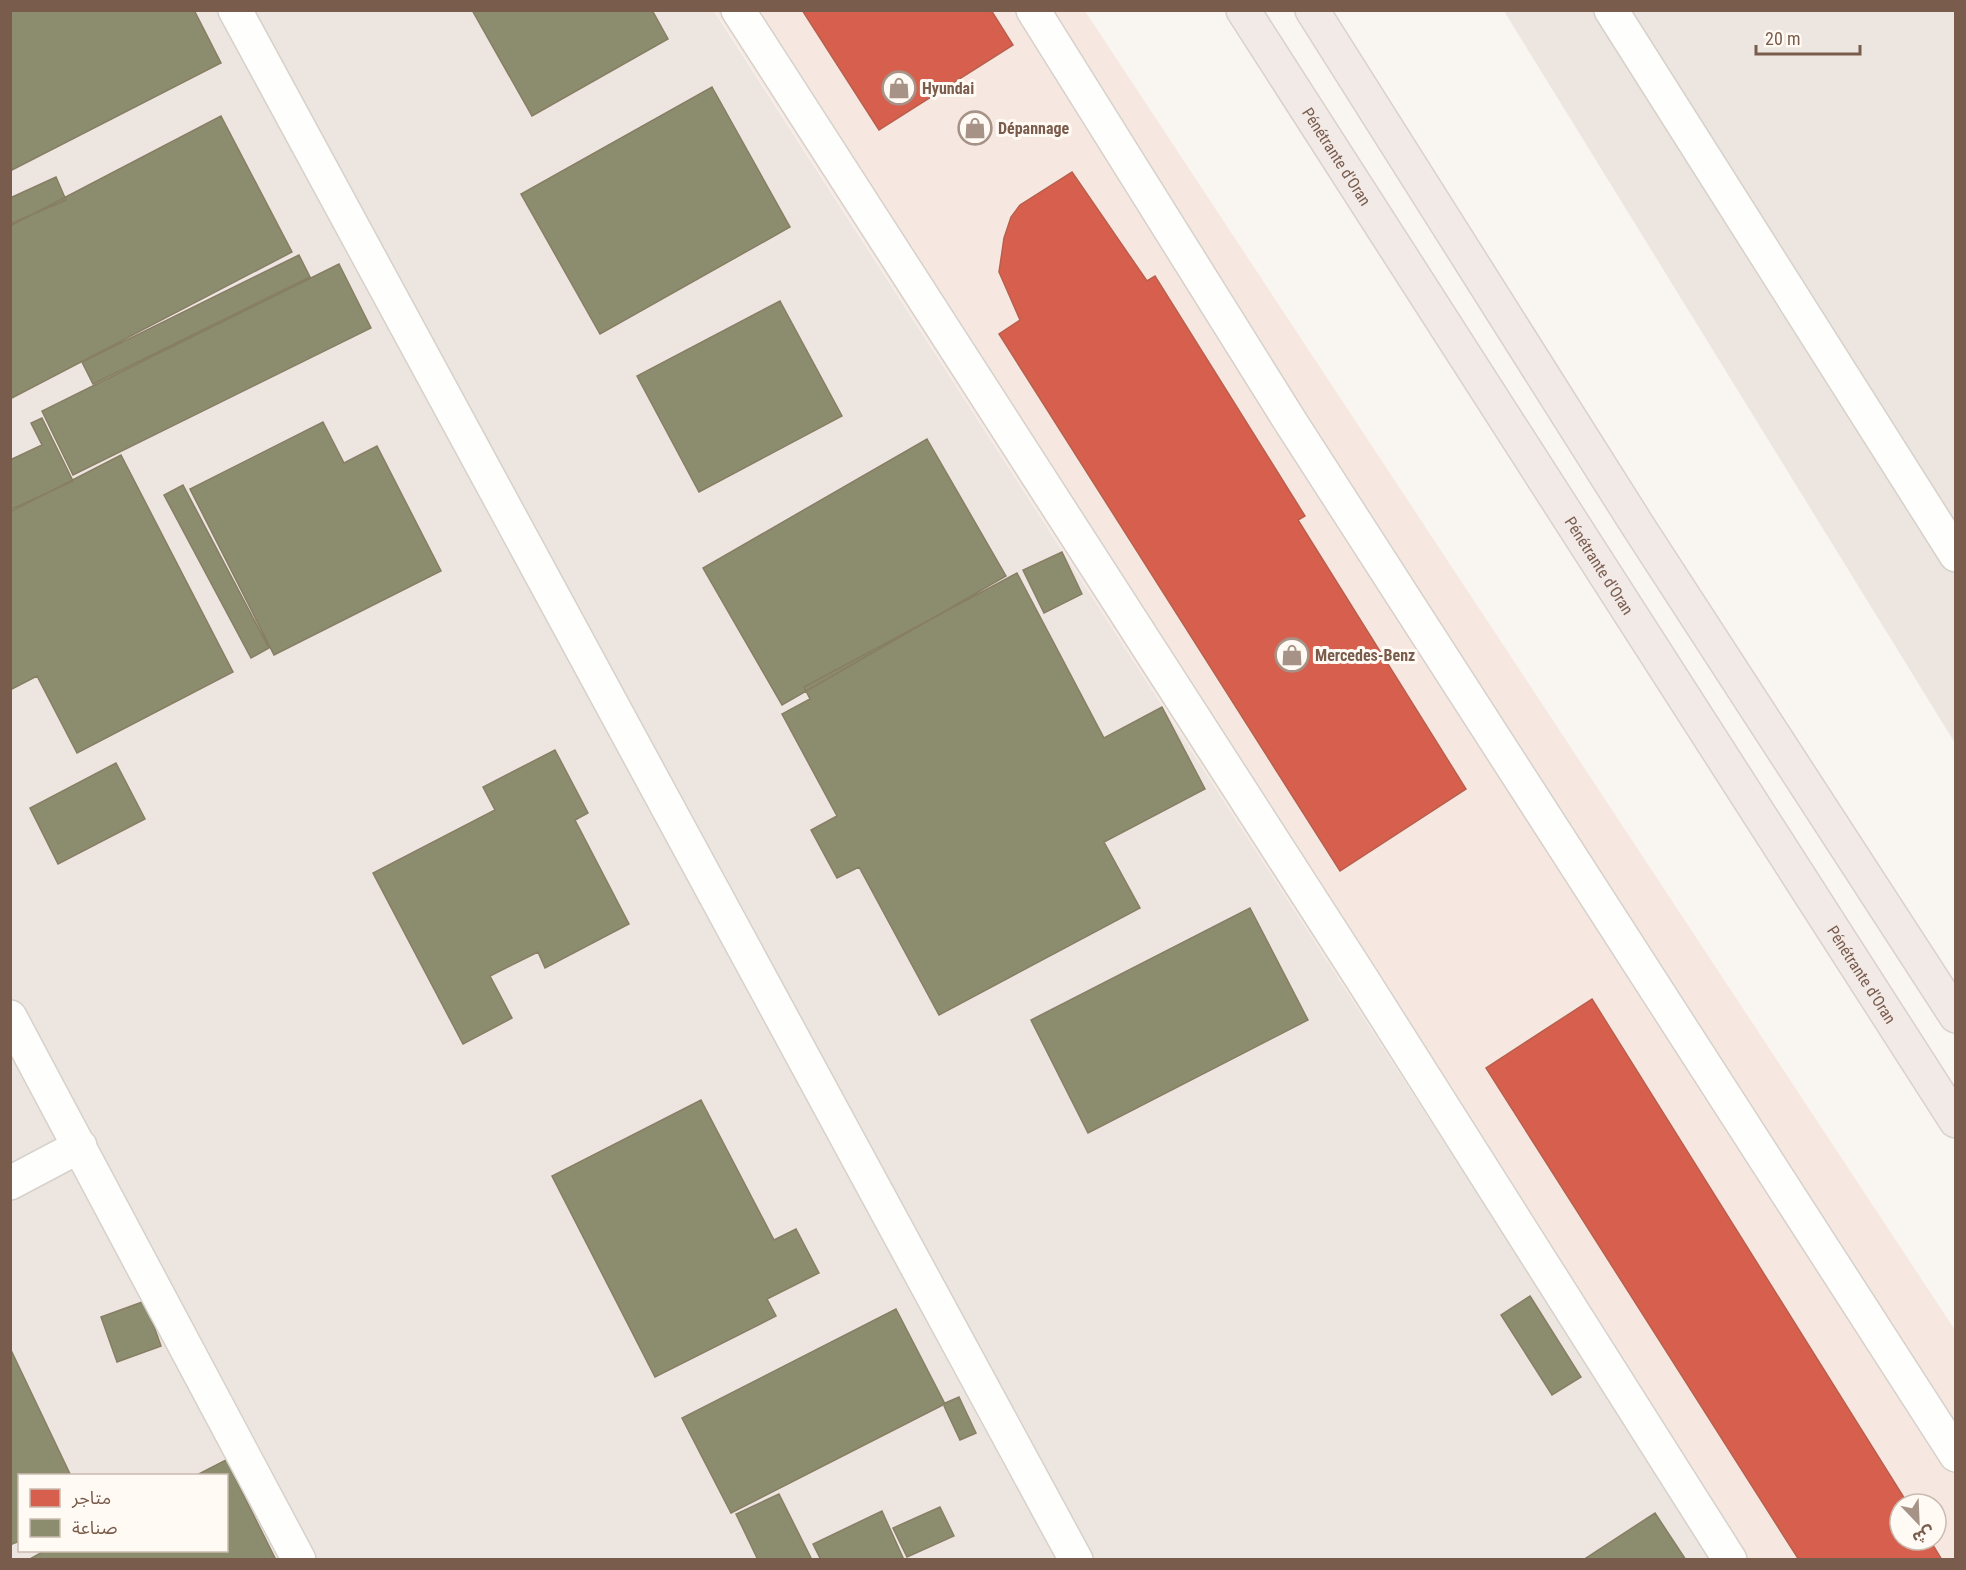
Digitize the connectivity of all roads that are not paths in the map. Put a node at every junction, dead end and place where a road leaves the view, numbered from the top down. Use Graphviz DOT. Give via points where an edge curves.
graph roads {
  1 [pos="235,10"];
  2 [pos="738,10"];
  3 [pos="1034,10"];
  4 [pos="1242,10"];
  5 [pos="1312,10"];
  6 [pos="1611,10"];
  7 [pos="1956,555"];
  8 [pos="1956,1016"];
  9 [pos="10,1017"];
  10 [pos="1956,1121"];
  11 [pos="80,1146"];
  12 [pos="10,1183"];
  13 [pos="1956,1455"];
  14 [pos="299,1560"];
  15 [pos="1076,1560"];
  16 [pos="1730,1560"];
  1 -- 15 [label="street"];
  2 -- 16 [label="street" via="1362,979"];
  3 -- 13 [label="street" via="1290,421"];
  4 -- 10 [label="highway, Pénétrante d'Oran"];
  5 -- 8 [label="highway" via="1638,526"];
  6 -- 7 [label="street"];
  9 -- 11 [label="street"];
  11 -- 12 [label="street"];
  11 -- 14 [label="street"];
}
